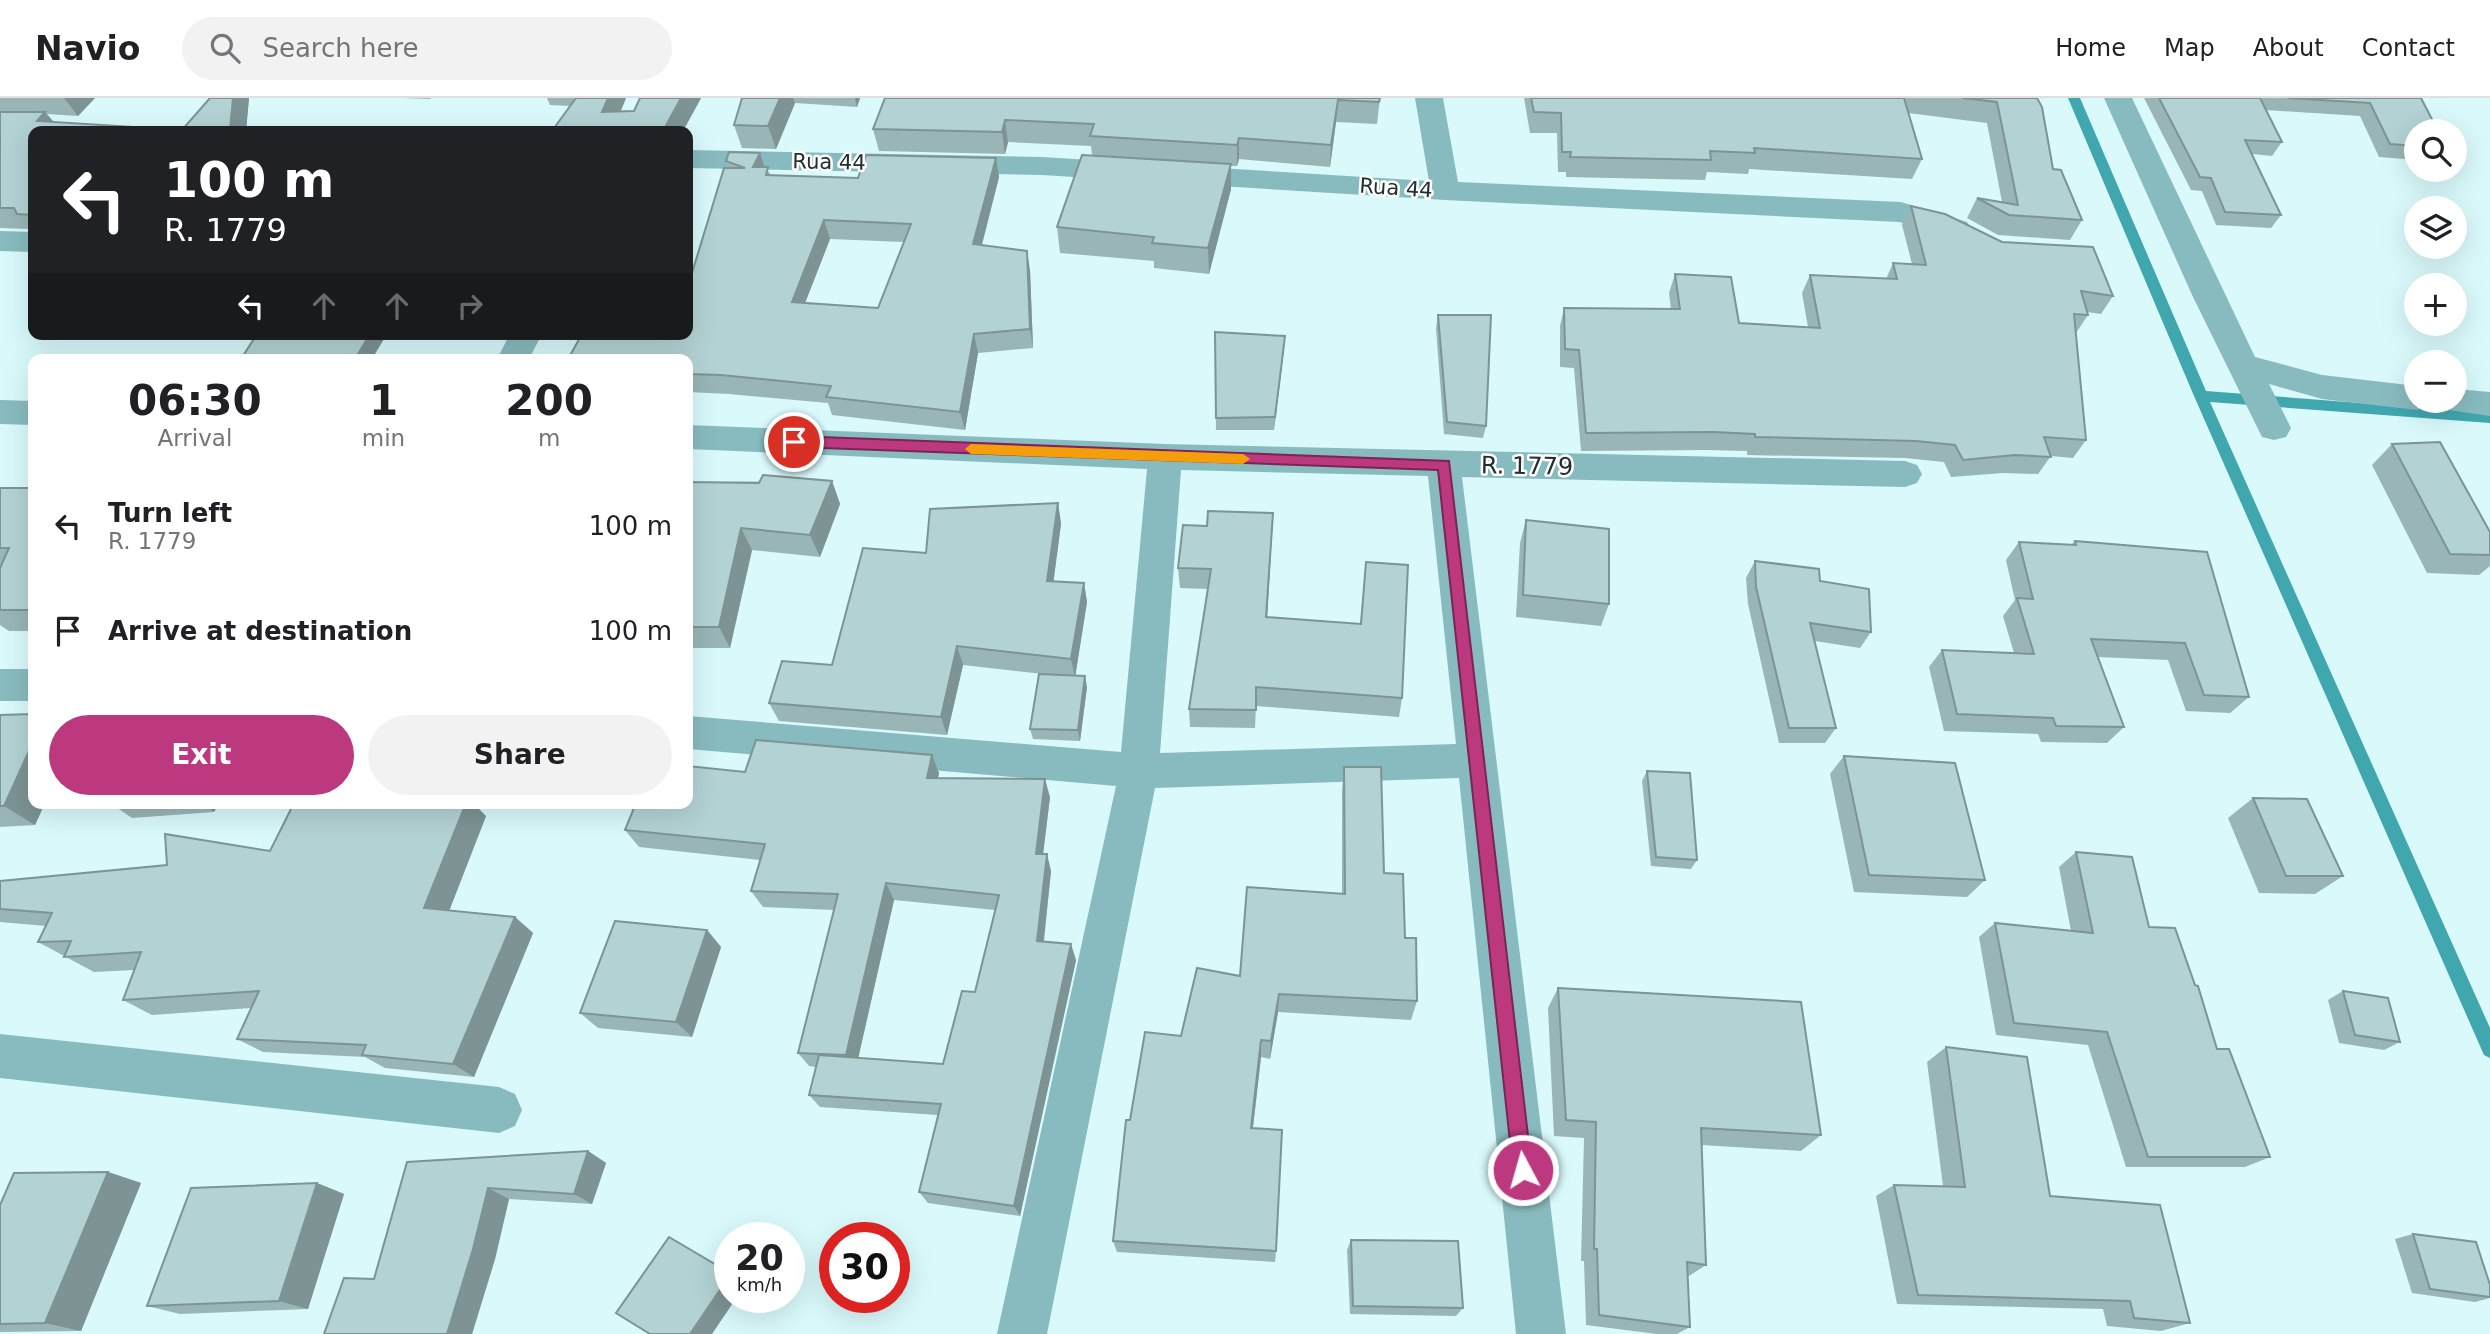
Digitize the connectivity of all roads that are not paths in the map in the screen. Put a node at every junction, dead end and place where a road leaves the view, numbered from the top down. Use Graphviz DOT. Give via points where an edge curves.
graph roads {
  1 [pos="1429,98"];
  2 [pos="2118,98"];
  3 [pos="693,159"];
  4 [pos="1445,191"];
  5 [pos="0,241"];
  6 [pos="28,242"];
  7 [pos="1980,242"];
  8 [pos="2250,377"];
  9 [pos="2404,396"];
  10 [pos="2467,402"];
  11 [pos="2490,404"];
  12 [pos="0,412"];
  13 [pos="28,413"];
  14 [pos="2274,428"];
  15 [pos="693,437"];
  16 [pos="1165,457"];
  17 [pos="1444,465"];
  18 [pos="1905,474"];
  19 [pos="0,685"];
  20 [pos="28,685"];
  21 [pos="693,732"];
  22 [pos="1477,760"];
  23 [pos="1139,771"];
  24 [pos="0,1056"];
  25 [pos="499,1110"];
  26 [pos="1023,1334"];
  27 [pos="1541,1334"];
  1 -- 4 [label="street"];
  2 -- 8 [label="street"];
  3 -- 4 [label="street, Rua 44" via="1042,166"];
  4 -- 7 [label="street, Rua 44" via="1901,212 1946,223"];
  5 -- 6 [label="street"];
  8 -- 9 [label="street"];
  8 -- 14 [label="street"];
  10 -- 11 [label="street"];
  12 -- 13 [label="street"];
  15 -- 16 [label="street, R. 1779"];
  16 -- 17 [label="street, R. 1779"];
  16 -- 23 [label="street"];
  17 -- 18 [label="street, R. 1779"];
  17 -- 22 [label="street"];
  19 -- 20 [label="street"];
  21 -- 23 [label="street"];
  22 -- 23 [label="street"];
  22 -- 27 [label="street"];
  23 -- 26 [label="street"];
  24 -- 25 [label="street"];
}
